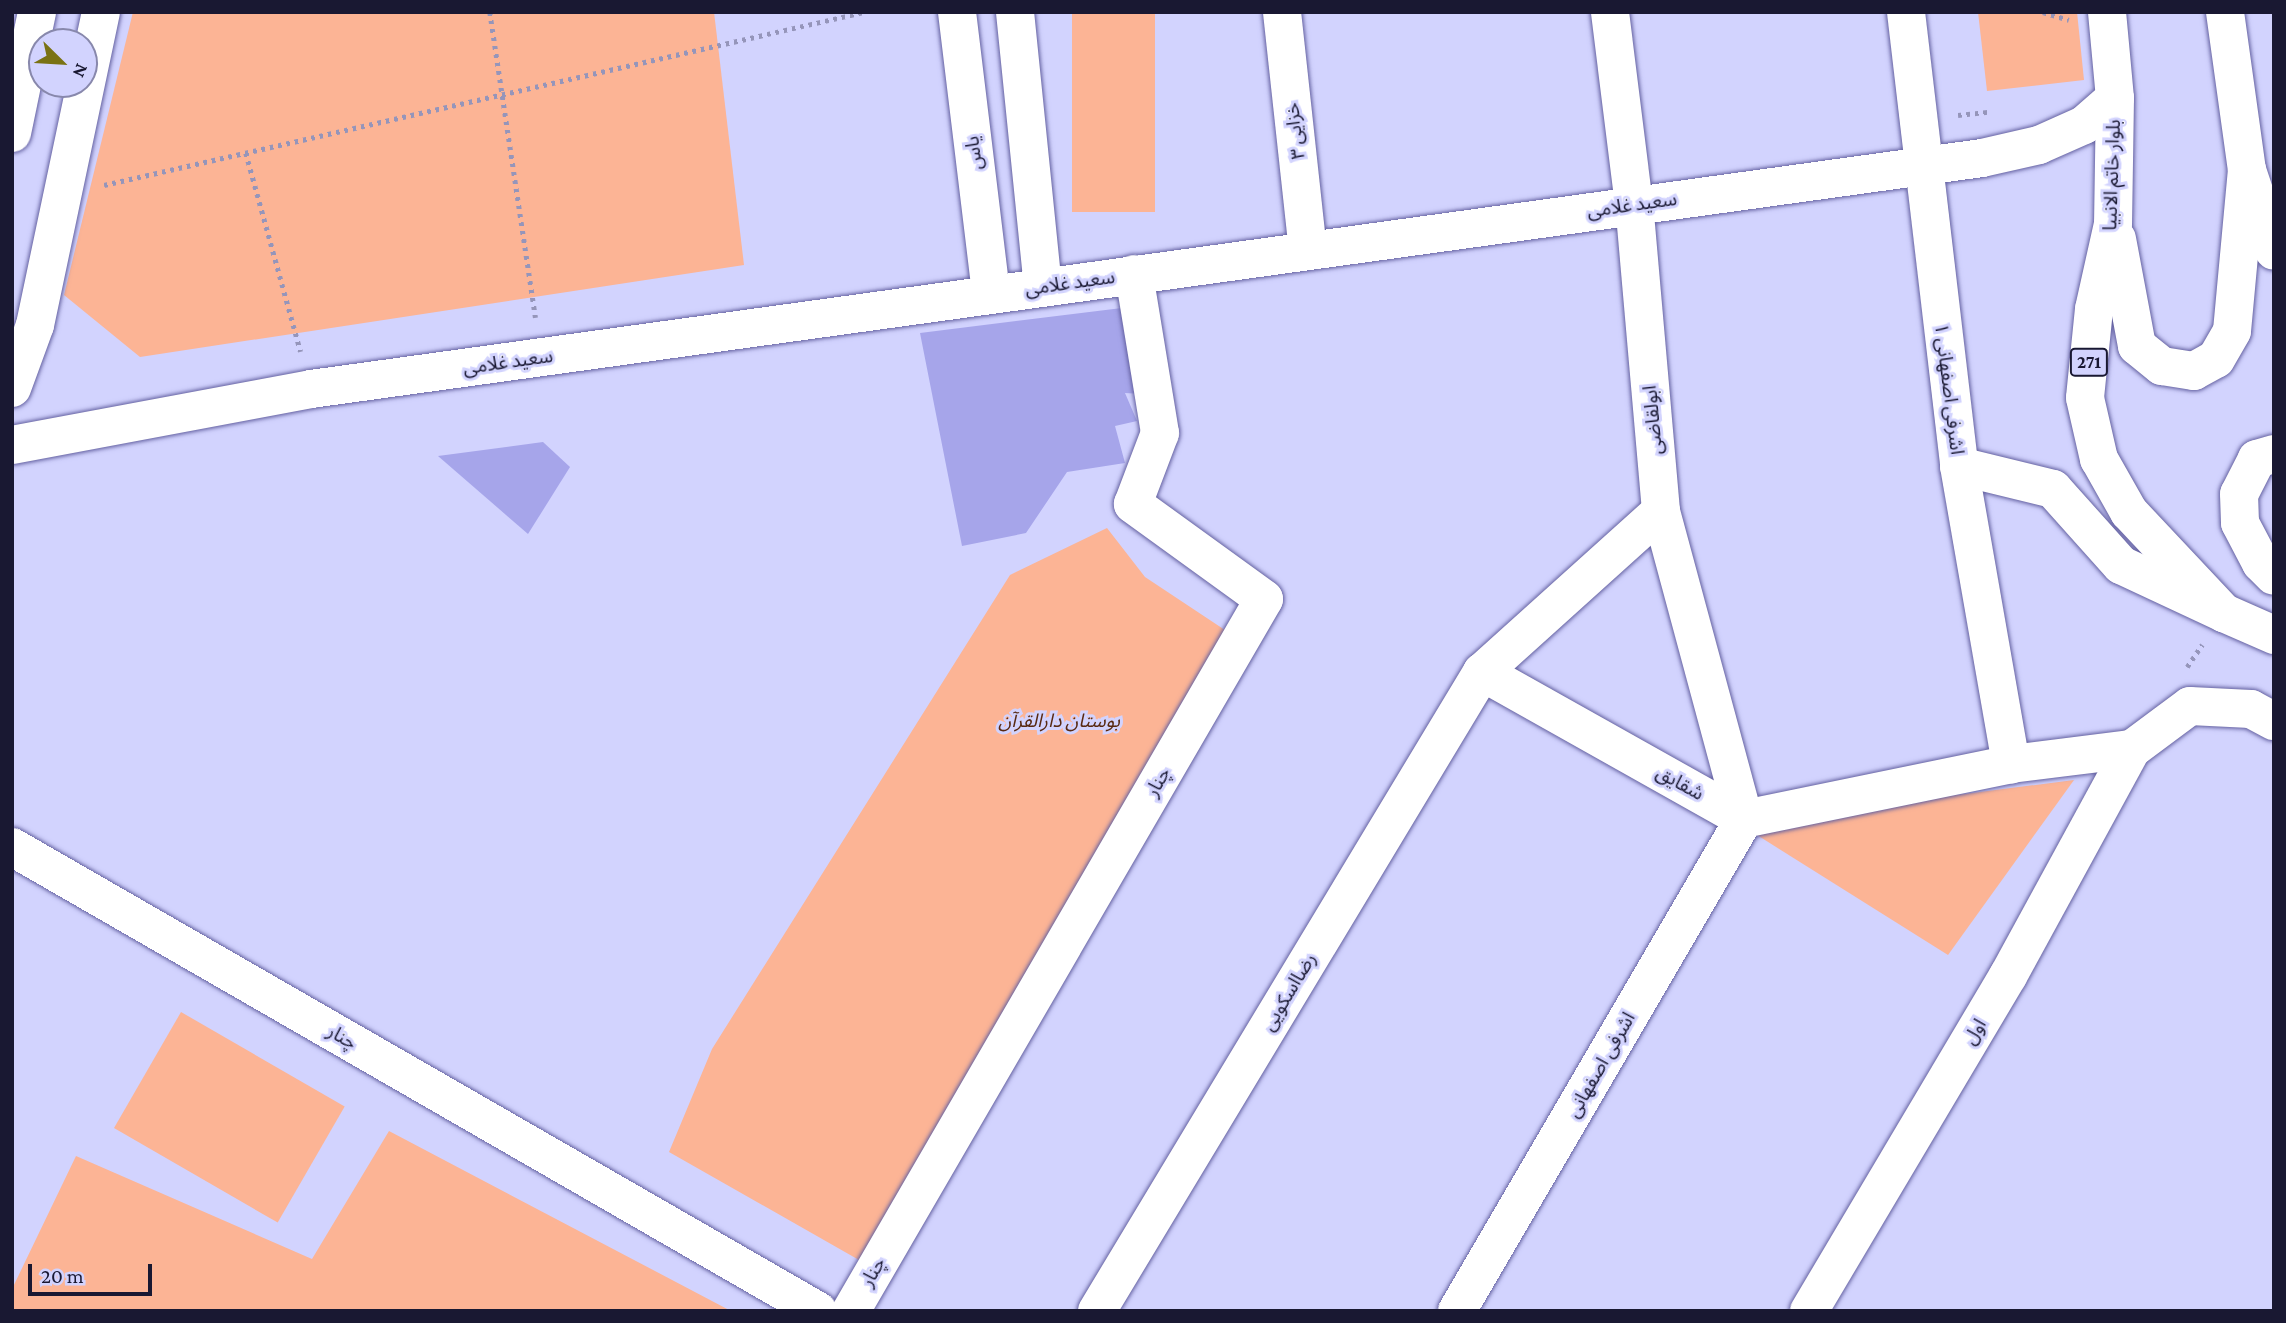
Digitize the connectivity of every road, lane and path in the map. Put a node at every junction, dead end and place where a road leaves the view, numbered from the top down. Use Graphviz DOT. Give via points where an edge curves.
graph roads {
  1 [pos="37,12"];
  2 [pos="101,12"];
  3 [pos="490,12"];
  4 [pos="864,12"];
  5 [pos="957,12"];
  6 [pos="1015,12"];
  7 [pos="1282,12"];
  8 [pos="1609,12"];
  9 [pos="1906,12"];
  10 [pos="2043,12"];
  11 [pos="2225,12"];
  12 [pos="2093,18"];
  13 [pos="501,95"];
  14 [pos="2115,98"];
  15 [pos="1998,111"];
  16 [pos="1916,118"];
  17 [pos="12,134"];
  18 [pos="246,153"];
  19 [pos="1920,164"];
  20 [pos="2247,170"];
  21 [pos="90,188"];
  22 [pos="1634,205"];
  23 [pos="2113,224"];
  24 [pos="1308,250"];
  25 [pos="2274,251"];
  26 [pos="1134,274"];
  27 [pos="1043,287"];
  28 [pos="990,294"];
  29 [pos="542,357"];
  30 [pos="12,388"];
  31 [pos="311,389"];
  32 [pos="12,444"];
  33 [pos="2274,454"];
  34 [pos="1959,466"];
  35 [pos="1661,511"];
  36 [pos="2274,576"];
  37 [pos="2224,613"];
  38 [pos="2274,635"];
  39 [pos="1482,672"];
  40 [pos="2274,721"];
  41 [pos="2132,749"];
  42 [pos="2011,764"];
  43 [pos="1744,819"];
  44 [pos="12,847"];
  45 [pos="818,1311"];
  46 [pos="851,1311"];
  47 [pos="1097,1311"];
  48 [pos="1457,1311"];
  49 [pos="1809,1311"];
  1 -- 17 [label="street"];
  2 -- 30 [label="street" via="35,325"];
  3 -- 13 [label="path"];
  4 -- 13 [label="path"];
  5 -- 28 [label="street, یاس"];
  6 -- 27 [label="street"];
  7 -- 24 [label="street, خزایی ۳"];
  8 -- 22 [label="street, ابولقاضی"];
  9 -- 16 [label="street, اشرفی اصفهانی ۱"];
  10 -- 12 [label="path"];
  11 -- 20 [label="street"];
  12 -- 14 [label="street, بلوار خاتم الانبیا / 271"];
  13 -- 18 [label="path"];
  13 -- 29 [label="path"];
  14 -- 19 [label="street, سعید غلامی" via="2084,125 2039,145 1982,158"];
  14 -- 23 [label="street, بلوار خاتم الانبیا / 271"];
  15 -- 16 [label="path"];
  16 -- 19 [label="street, اشرفی اصفهانی ۱"];
  18 -- 21 [label="path"];
  18 -- 31 [label="path"];
  19 -- 22 [label="street, سعید غلامی"];
  19 -- 34 [label="street, اشرفی اصفهانی ۱"];
  20 -- 23 [label="street" via="2232,331 2216,359 2194,371 2162,366 2137,346"];
  20 -- 25 [label="street"];
  22 -- 24 [label="street, سعید غلامی"];
  22 -- 35 [label="street, ابولقاضی"];
  23 -- 37 [label="street, بلوار خاتم الانبیا / 271" via="2094,309 2085,398 2099,459 2129,512"];
  24 -- 26 [label="street, سعید غلامی"];
  26 -- 27 [label="street, سعید غلامی"];
  26 -- 46 [label="street, چنار" via="1160,433 1133,505 1264,599"];
  27 -- 28 [label="street, سعید غلامی"];
  28 -- 29 [label="street, سعید غلامی"];
  29 -- 31 [label="street, سعید غلامی"];
  31 -- 32 [label="street, سعید غلامی"];
  33 -- 36 [label="street" via="2257,459 2239,494 2241,523 2261,563"];
  34 -- 37 [label="street" via="2053,489 2121,565"];
  34 -- 42 [label="street, اشرفی اصفهانی ۱"];
  35 -- 39 [label="street"];
  35 -- 43 [label="street, ابولقاضی"];
  37 -- 38 [label="street, بلوار خاتم الانبیا / 271"];
  39 -- 43 [label="street, شقایق"];
  39 -- 47 [label="street, رضااسکویی"];
  40 -- 41 [label="street" via="2251,709 2190,706"];
  41 -- 42 [label="street"];
  41 -- 49 [label="street, اول" via="2008,976"];
  42 -- 43 [label="street"];
  43 -- 48 [label="street, اشرفی اصفهانی"];
  44 -- 45 [label="street, چنار"];
}
